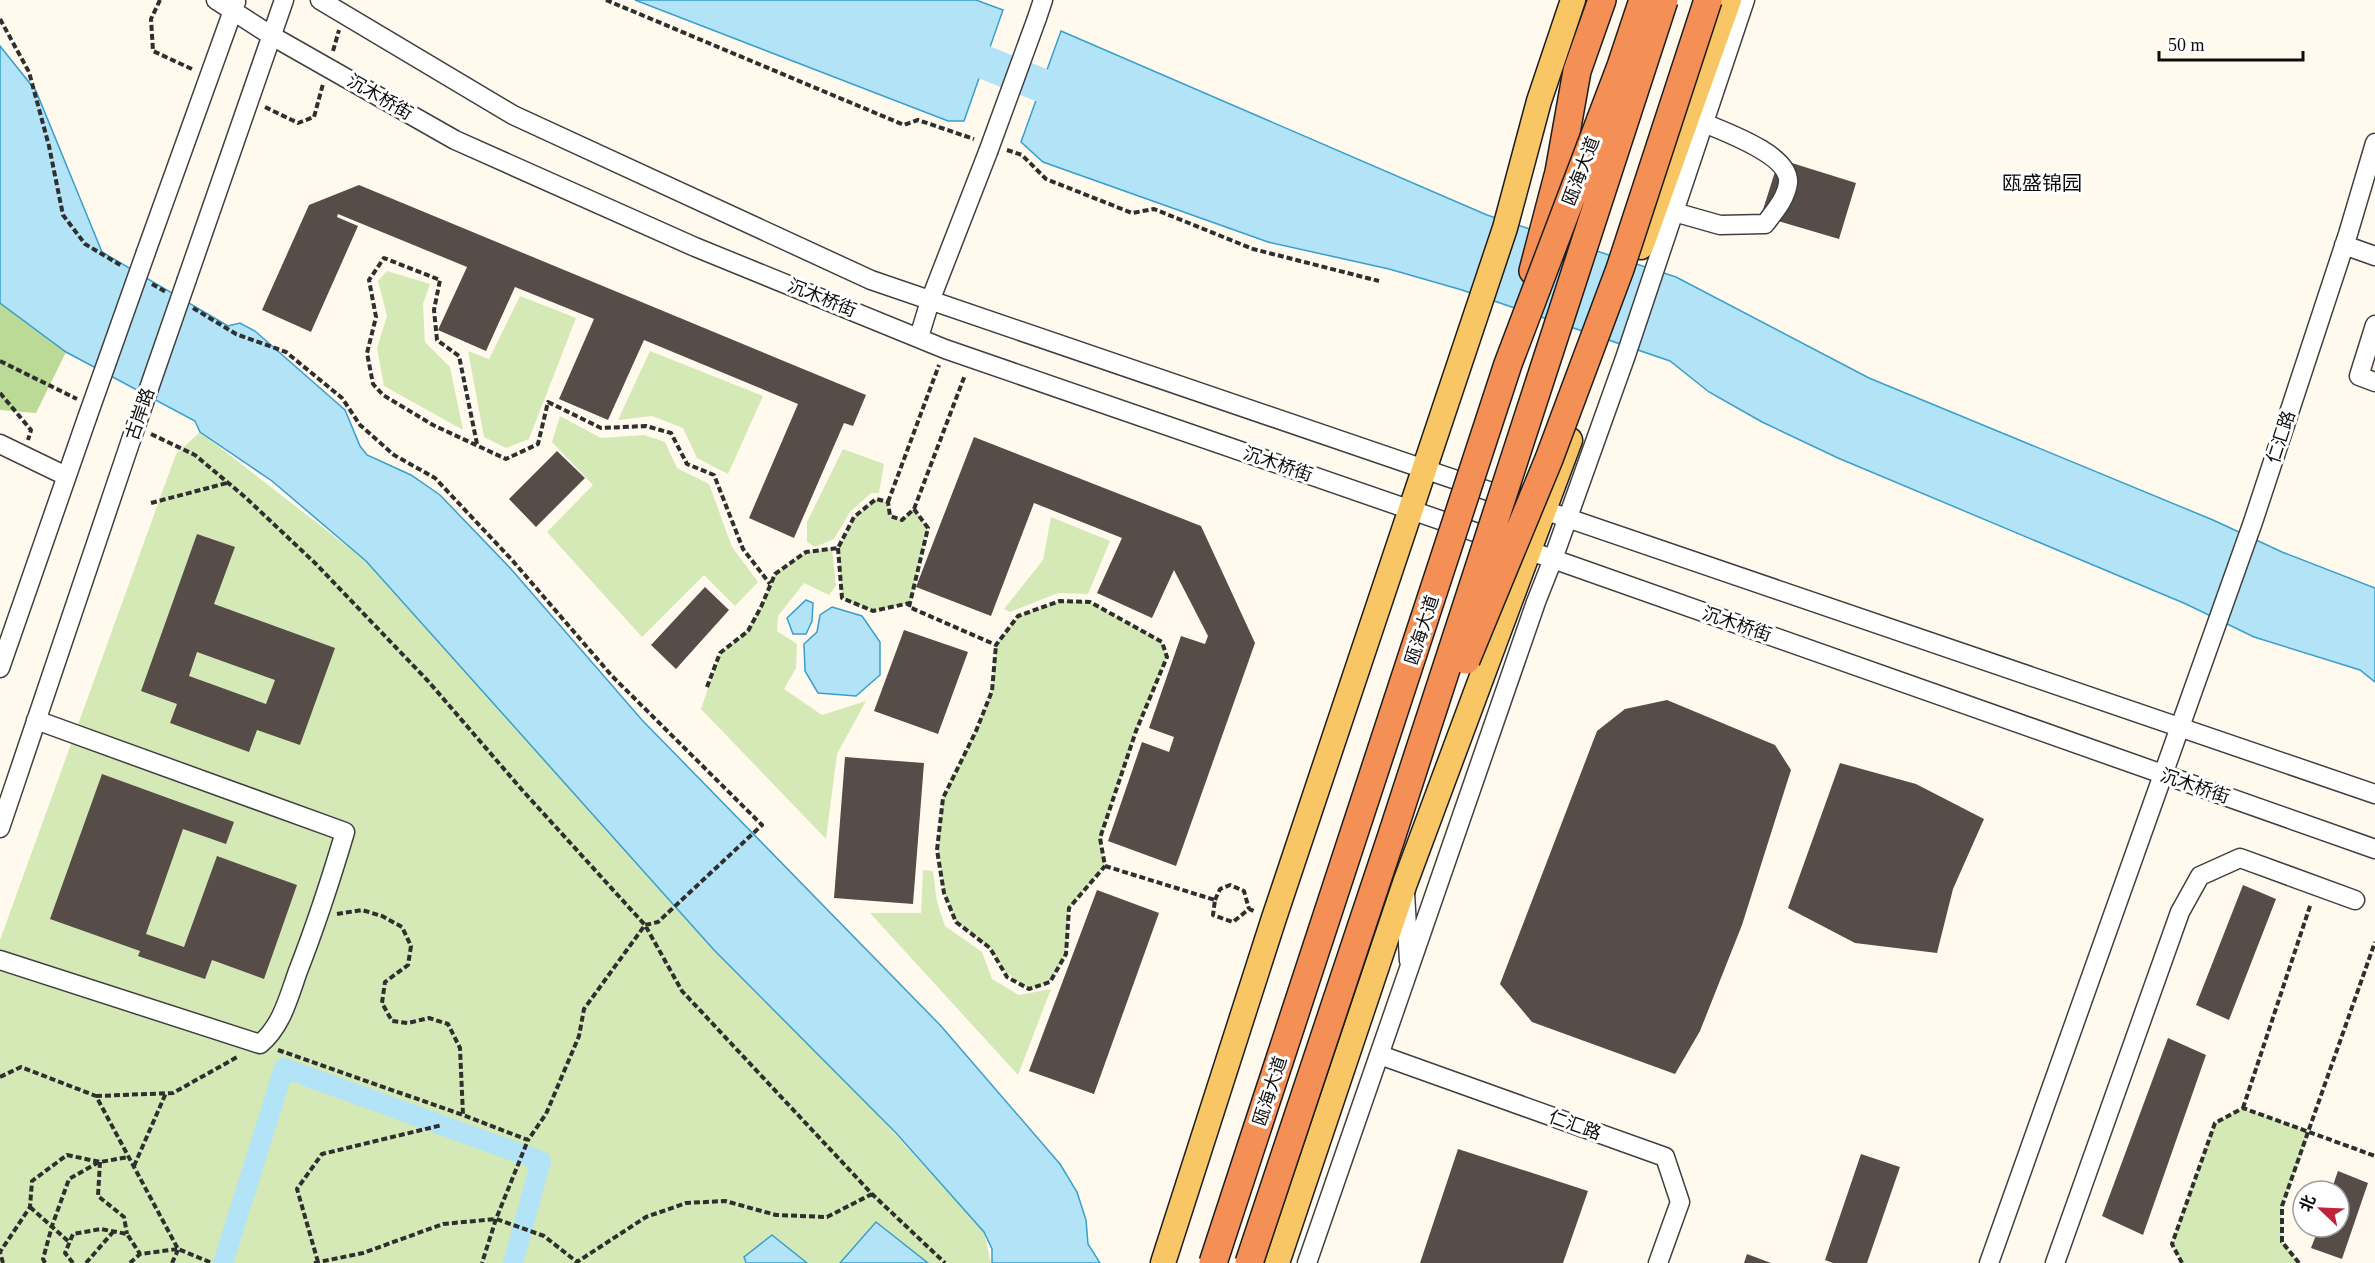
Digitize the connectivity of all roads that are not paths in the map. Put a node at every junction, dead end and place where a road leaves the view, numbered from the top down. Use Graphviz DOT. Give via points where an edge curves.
graph roads {
  1 [pos="216,0"];
  2 [pos="284,0"];
  3 [pos="320,0"];
  4 [pos="1043,0"];
  5 [pos="1574,0"];
  6 [pos="1602,0"];
  7 [pos="1643,0"];
  8 [pos="1664,0"];
  9 [pos="1708,0"];
  10 [pos="1729,0"];
  11 [pos="1745,0"];
  12 [pos="235,5"];
  13 [pos="272,36"];
  14 [pos="1704,123"];
  15 [pos="2375,143"];
  16 [pos="1674,212"];
  17 [pos="2344,245"];
  18 [pos="2375,256"];
  19 [pos="930,301"];
  20 [pos="2375,325"];
  21 [pos="919,337"];
  22 [pos="1508,364"];
  23 [pos="2375,382"];
  24 [pos="0,444"];
  25 [pos="1423,469"];
  26 [pos="66,477"];
  27 [pos="1409,510"];
  28 [pos="1544,510"];
  29 [pos="1568,518"];
  30 [pos="1529,551"];
  31 [pos="1553,559"];
  32 [pos="0,668"];
  33 [pos="36,720"];
  34 [pos="2180,728"];
  35 [pos="2163,774"];
  36 [pos="2375,794"];
  37 [pos="0,828"];
  38 [pos="1391,838"];
  39 [pos="2375,849"];
  40 [pos="1405,883"];
  41 [pos="2355,900"];
  42 [pos="0,960"];
  43 [pos="1409,969"];
  44 [pos="1380,1054"];
  45 [pos="1163,1263"];
  46 [pos="1212,1263"];
  47 [pos="1249,1263"];
  48 [pos="1277,1263"];
  49 [pos="1307,1263"];
  50 [pos="1658,1263"];
  51 [pos="1989,1263"];
  52 [pos="2055,1263"];
  1 -- 12 [label="street, 沉木桥街"];
  2 -- 13 [label="street, 古岸路"];
  3 -- 19 [label="street, 沉木桥街" via="513,115 871,280"];
  4 -- 19 [label="street, bridge"];
  5 -- 25 [label="main road" via="1539,101 1505,228"];
  6 -- 22 [label="highway, bridge" via="1577,71 1559,172"];
  7 -- 22 [label="highway, 瓯海大道, bridge"];
  8 -- 38 [label="highway, 瓯海大道, bridge"];
  9 -- 38 [label="highway, bridge" via="1620,269 1554,448"];
  10 -- 28 [label="main road"];
  11 -- 14 [label="street"];
  12 -- 13 [label="street, 沉木桥街"];
  12 -- 26 [label="street, bridge"];
  13 -- 21 [label="street, 沉木桥街" via="455,140 695,247"];
  13 -- 33 [label="street, 古岸路, bridge"];
  14 -- 16 [label="street"];
  14 -- 16 [label="street" via="1766,152 1784,168 1788,182 1779,207 1765,224 1720,225"];
  15 -- 17 [label="street, 仁汇路"];
  16 -- 29 [label="street"];
  17 -- 18 [label="street"];
  17 -- 34 [label="street, 仁汇路"];
  19 -- 21 [label="street"];
  19 -- 25 [label="street, 沉木桥街"];
  20 -- 23 [label="street" via="2359,376"];
  21 -- 27 [label="street, 沉木桥街" via="945,350"];
  22 -- 46 [label="highway, 瓯海大道, bridge"];
  24 -- 26 [label="street"];
  25 -- 27 [label="main road"];
  25 -- 28 [label="street, 沉木桥街"];
  26 -- 32 [label="street"];
  27 -- 30 [label="street, 沉木桥街"];
  27 -- 45 [label="main road"];
  28 -- 29 [label="street, 沉木桥街"];
  28 -- 30 [label="main road"];
  29 -- 31 [label="street"];
  29 -- 34 [label="street, 沉木桥街"];
  30 -- 31 [label="street, 沉木桥街"];
  30 -- 40 [label="main road"];
  31 -- 35 [label="street, 沉木桥街"];
  31 -- 43 [label="street"];
  33 -- 37 [label="street, 古岸路"];
  33 -- 42 [label="street" via="345,832 321,910 280,1018 260,1044"];
  34 -- 35 [label="street, 仁汇路"];
  34 -- 36 [label="street, 沉木桥街"];
  35 -- 39 [label="street, 沉木桥街"];
  35 -- 51 [label="street, 仁汇路"];
  38 -- 47 [label="highway, 瓯海大道, bridge"];
  40 -- 43 [label="street"];
  40 -- 48 [label="main road"];
  41 -- 52 [label="street" via="2240,858 2200,876 2180,912"];
  43 -- 44 [label="street"];
  44 -- 49 [label="street"];
  44 -- 50 [label="street, 仁汇路" via="1665,1158 1680,1202"];
}
